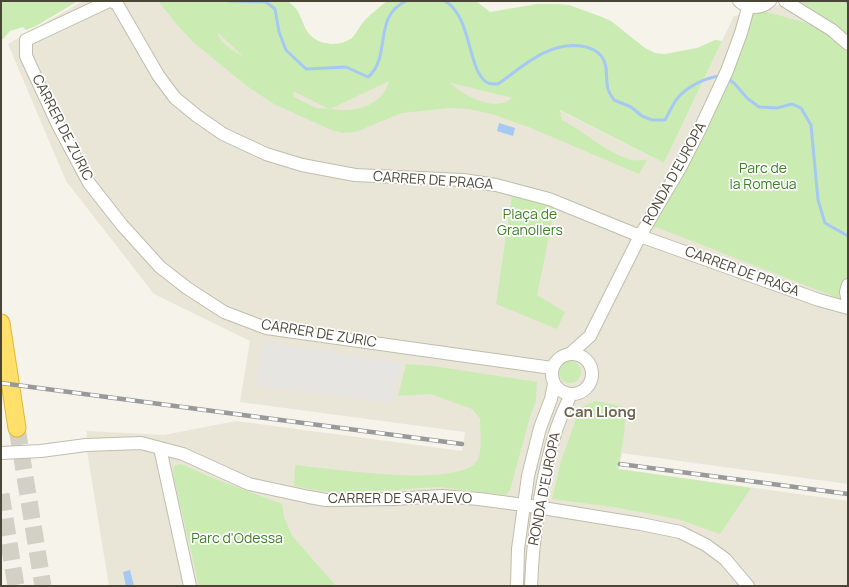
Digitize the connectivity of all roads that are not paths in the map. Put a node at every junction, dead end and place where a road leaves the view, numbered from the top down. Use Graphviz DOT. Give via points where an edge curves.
graph roads {
  1 [pos="770,1"];
  2 [pos="785,1"];
  3 [pos="112,2"];
  4 [pos="746,3"];
  5 [pos="848,44"];
  6 [pos="640,236"];
  7 [pos="848,285"];
  8 [pos="848,302"];
  9 [pos="848,308"];
  10 [pos="1,326"];
  11 [pos="590,336"];
  12 [pos="571,353"];
  13 [pos="589,364"];
  14 [pos="552,368"];
  15 [pos="554,384"];
  16 [pos="570,394"];
  17 [pos="17,428"];
  18 [pos="160,448"];
  19 [pos="1,453"];
  20 [pos="524,505"];
  21 [pos="538,508"];
  22 [pos="190,586"];
  23 [pos="517,586"];
  24 [pos="531,586"];
  25 [pos="748,586"];
  1 -- 4 [label="street" via="763,6"];
  2 -- 5 [label="street" via="832,30"];
  3 -- 6 [label="street, CARRER DE PRAGA" via="175,98 223,134 266,154 302,165 355,175 463,180 496,185 549,199"];
  3 -- 14 [label="street, CARRER DE ZURIC" via="26,40 26,56 89,183 160,267 186,288 224,312 266,328"];
  4 -- 6 [label="street, RONDA D'EUROPA" via="741,33 727,71 699,131"];
  6 -- 9 [label="street, CARRER DE PRAGA"];
  6 -- 11 [label="street, RONDA D'EUROPA"];
  7 -- 8 [label="street"];
  10 -- 17 [label="highway"];
  11 -- 12 [label="street, RONDA D'EUROPA"];
  11 -- 13 [label="street, RONDA D'EUROPA" via="587,352"];
  12 -- 13 [label="street" via="582,356"];
  12 -- 14 [label="street, RONDA D'EUROPA" via="559,358"];
  13 -- 16 [label="street, RONDA D'EUROPA" via="590,382 582,391"];
  14 -- 15 [label="street, RONDA D'EUROPA"];
  15 -- 16 [label="street" via="564,393"];
  15 -- 20 [label="street, RONDA D'EUROPA" via="552,399 540,428 528,476"];
  16 -- 21 [label="street, RONDA D'EUROPA" via="554,436"];
  18 -- 19 [label="street, CARRER DE SARAJEVO" via="141,443"];
  18 -- 20 [label="street, CARRER DE SARAJEVO" via="182,454 249,484 326,500 442,496"];
  18 -- 22 [label="street"];
  20 -- 21 [label="street, CARRER DE SARAJEVO"];
  20 -- 23 [label="street, RONDA D'EUROPA" via="518,549"];
  21 -- 24 [label="street, RONDA D'EUROPA" via="532,552"];
  21 -- 25 [label="street, CARRER DE SARAJEVO" via="680,532 706,545 720,556"];
}
